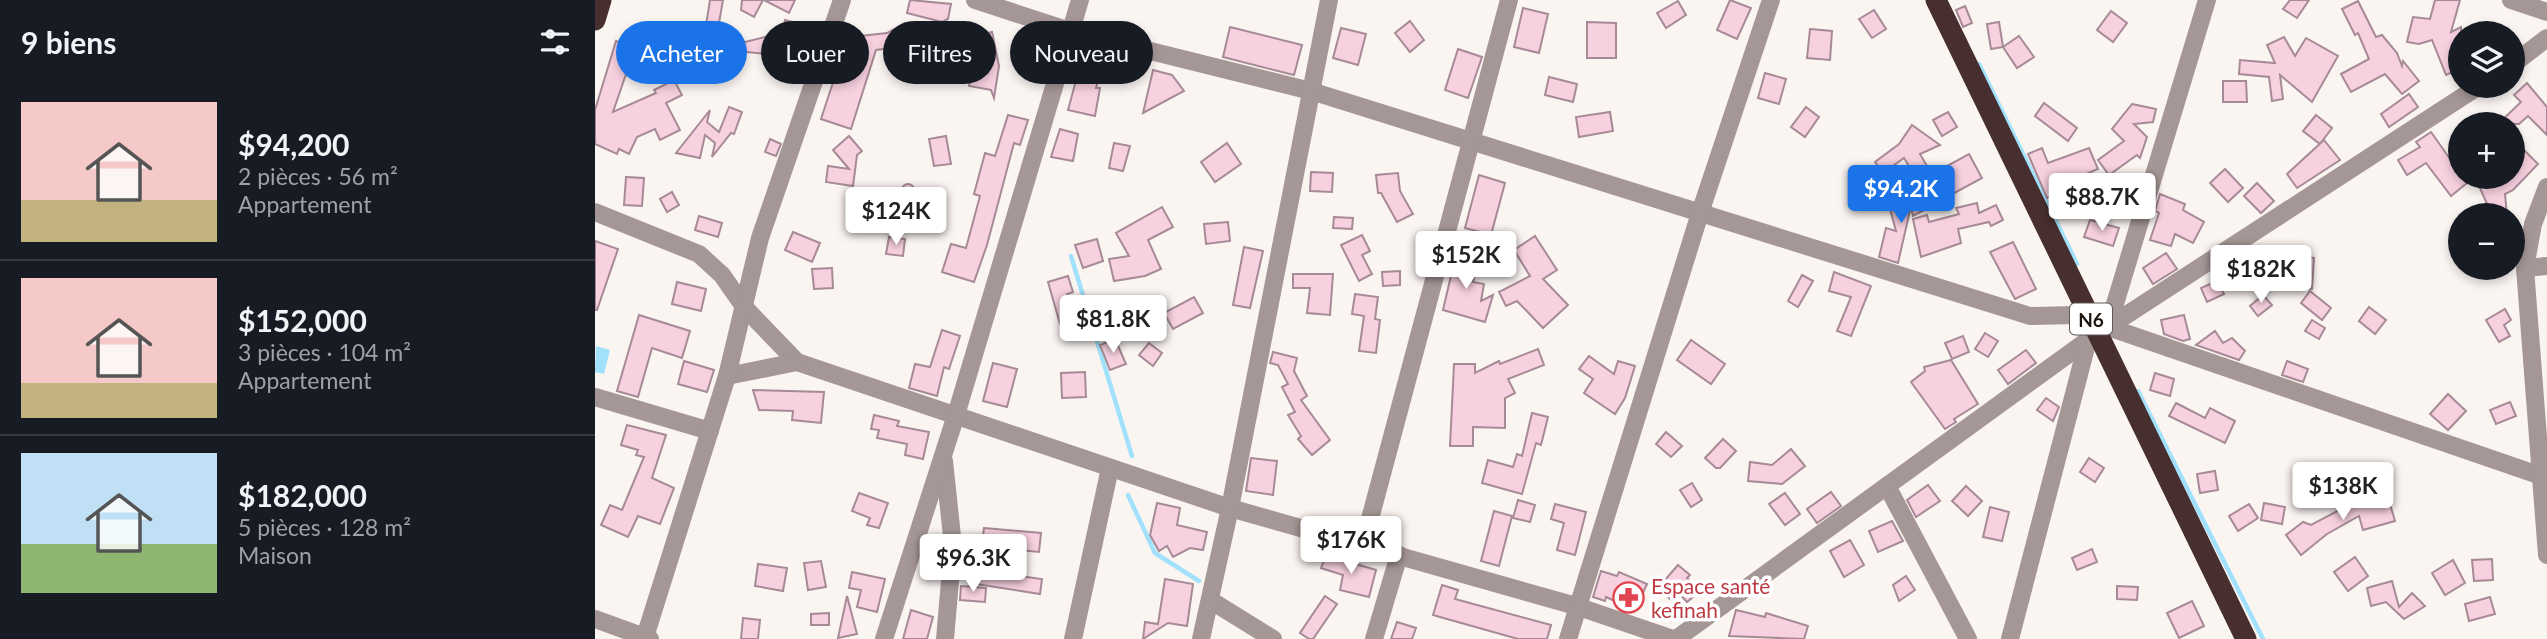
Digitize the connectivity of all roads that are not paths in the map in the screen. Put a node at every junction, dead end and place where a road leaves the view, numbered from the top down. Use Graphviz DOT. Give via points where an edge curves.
graph roads {
  1 [pos="601,0"];
  2 [pos="842,0"];
  3 [pos="975,0"];
  4 [pos="1080,0"];
  5 [pos="1329,0"];
  6 [pos="1509,0"];
  7 [pos="1771,0"];
  8 [pos="1923,0"];
  9 [pos="1936,0"];
  10 [pos="2207,0"];
  11 [pos="2511,0"];
  12 [pos="2547,12"];
  13 [pos="595,20"];
  14 [pos="1039,21"];
  15 [pos="1073,21"];
  16 [pos="2547,38"];
  17 [pos="1153,52"];
  18 [pos="2525,55"];
  19 [pos="1054,84"];
  20 [pos="1311,91"];
  21 [pos="2461,98"];
  22 [pos="1472,141"];
  23 [pos="2547,187"];
  24 [pos="595,212"];
  25 [pos="1700,213"];
  26 [pos="2547,266"];
  27 [pos="2525,268"];
  28 [pos="745,308"];
  29 [pos="2075,315"];
  30 [pos="2098,334"];
  31 [pos="797,362"];
  32 [pos="727,376"];
  33 [pos="595,397"];
  34 [pos="956,415"];
  35 [pos="710,430"];
  36 [pos="943,454"];
  37 [pos="1110,468"];
  38 [pos="2544,478"];
  39 [pos="1887,486"];
  40 [pos="1230,508"];
  41 [pos="1363,545"];
  42 [pos="1399,555"];
  43 [pos="2547,555"];
  44 [pos="1210,600"];
  45 [pos="1576,606"];
  46 [pos="595,619"];
  47 [pos="648,638"];
  48 [pos="884,639"];
  49 [pos="945,639"];
  50 [pos="1073,639"];
  51 [pos="1201,639"];
  52 [pos="1273,639"];
  53 [pos="1374,639"];
  54 [pos="1568,639"];
  55 [pos="1675,639"];
  56 [pos="1968,639"];
  57 [pos="2010,639"];
  58 [pos="2232,639"];
  59 [pos="2246,639"];
  1 -- 13 [label="highway"];
  2 -- 28 [label="street" via="760,238"];
  3 -- 14 [label="street"];
  4 -- 15 [label="street"];
  5 -- 20 [label="street"];
  6 -- 22 [label="street"];
  7 -- 25 [label="street"];
  8 -- 29 [label="highway, N6"];
  9 -- 30 [label="highway, N6"];
  10 -- 30 [label="street"];
  11 -- 12 [label="street"];
  16 -- 18 [label="street"];
  17 -- 20 [label="street"];
  19 -- 34 [label="street"];
  20 -- 22 [label="street"];
  20 -- 40 [label="street"];
  21 -- 30 [label="street"];
  22 -- 25 [label="street"];
  22 -- 41 [label="street"];
  23 -- 27 [label="street" via="2533,224"];
  24 -- 28 [label="street" via="699,254 722,275"];
  25 -- 29 [label="street" via="2030,316"];
  25 -- 45 [label="street"];
  26 -- 27 [label="street"];
  27 -- 38 [label="street"];
  28 -- 31 [label="street"];
  28 -- 32 [label="street"];
  29 -- 30 [label="highway, N6"];
  30 -- 38 [label="street"];
  30 -- 39 [label="street"];
  30 -- 57 [label="street"];
  30 -- 58 [label="highway, N6"];
  30 -- 59 [label="highway, N6"];
  31 -- 32 [label="street"];
  31 -- 34 [label="street"];
  32 -- 35 [label="street"];
  33 -- 35 [label="street"];
  34 -- 36 [label="street"];
  34 -- 37 [label="street"];
  35 -- 47 [label="street"];
  36 -- 48 [label="street"];
  36 -- 49 [label="street" via="953,545"];
  37 -- 40 [label="street"];
  37 -- 50 [label="street"];
  38 -- 43 [label="street"];
  39 -- 55 [label="street"];
  39 -- 56 [label="street"];
  40 -- 41 [label="street"];
  40 -- 44 [label="street"];
  41 -- 42 [label="street"];
  42 -- 45 [label="street"];
  42 -- 53 [label="street"];
  44 -- 51 [label="street"];
  44 -- 52 [label="street"];
  45 -- 54 [label="street"];
  45 -- 55 [label="street"];
  46 -- 47 [label="street"];
}
